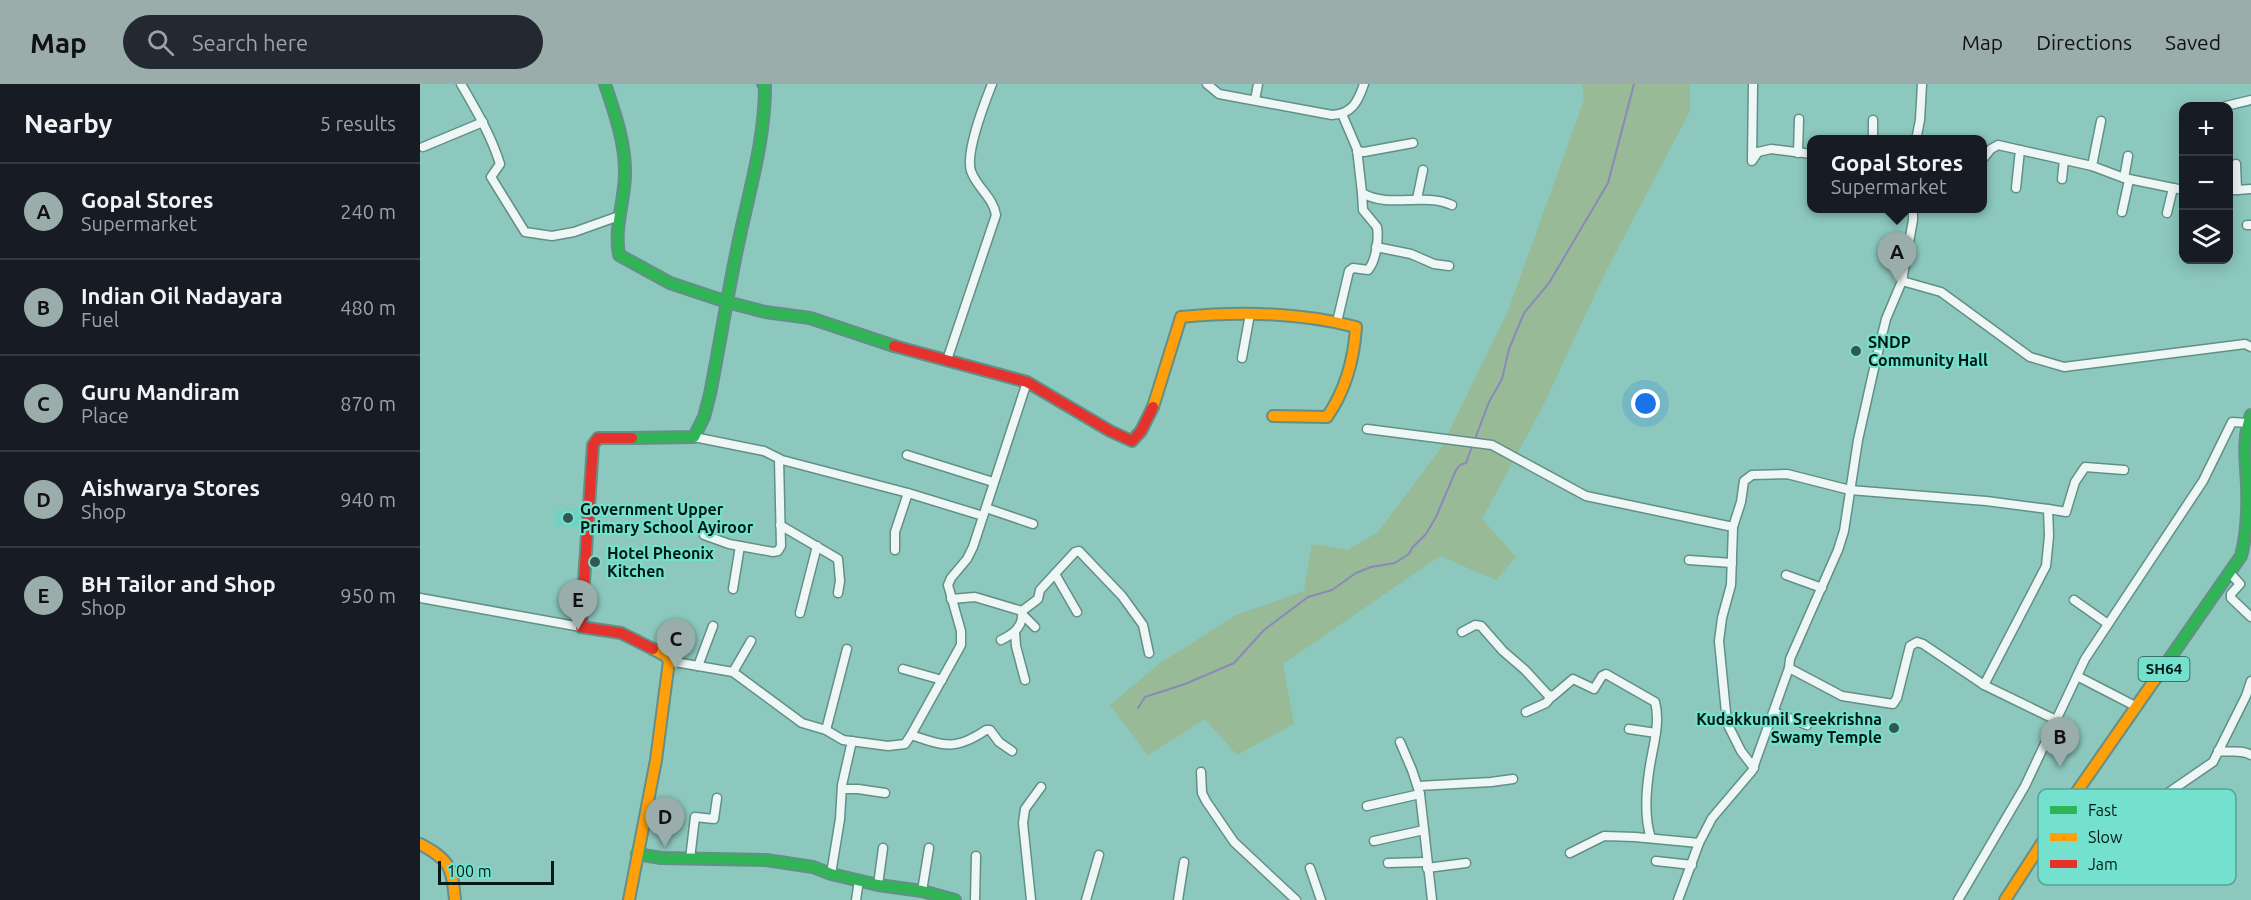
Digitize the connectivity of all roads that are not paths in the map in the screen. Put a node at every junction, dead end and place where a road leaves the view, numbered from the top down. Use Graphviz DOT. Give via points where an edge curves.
graph roads {
  1 [pos="461,84"];
  2 [pos="605,84"];
  3 [pos="763,84"];
  4 [pos="992,84"];
  5 [pos="1207,84"];
  6 [pos="1258,84"];
  7 [pos="1364,84"];
  8 [pos="1753,84"];
  9 [pos="1922,84"];
  10 [pos="1255,100"];
  11 [pos="2251,100"];
  12 [pos="2233,104"];
  13 [pos="1342,114"];
  14 [pos="1799,119"];
  15 [pos="1873,120"];
  16 [pos="2101,121"];
  17 [pos="483,122"];
  18 [pos="1873,135"];
  19 [pos="1917,135"];
  20 [pos="1413,143"];
  21 [pos="423,147"];
  22 [pos="2020,150"];
  23 [pos="1357,151"];
  24 [pos="1798,153"];
  25 [pos="1807,154"];
  26 [pos="1987,154"];
  27 [pos="2128,156"];
  28 [pos="2064,160"];
  29 [pos="2236,164"];
  30 [pos="2092,166"];
  31 [pos="1423,170"];
  32 [pos="2062,179"];
  33 [pos="2126,179"];
  34 [pos="2016,188"];
  35 [pos="2173,188"];
  36 [pos="2179,189"];
  37 [pos="2251,189"];
  38 [pos="2233,190"];
  39 [pos="1362,193"];
  40 [pos="1417,199"];
  41 [pos="1452,206"];
  42 [pos="2122,212"];
  43 [pos="1913,213"];
  44 [pos="2167,213"];
  45 [pos="619,216"];
  46 [pos="1376,247"];
  47 [pos="1449,266"];
  48 [pos="1902,281"];
  49 [pos="727,302"];
  50 [pos="1250,314"];
  51 [pos="1337,321"];
  52 [pos="2251,347"];
  53 [pos="1242,358"];
  54 [pos="947,360"];
  55 [pos="1027,382"];
  56 [pos="1273,416"];
  57 [pos="2249,419"];
  58 [pos="1367,429"];
  59 [pos="694,436"];
  60 [pos="907,455"];
  61 [pos="779,459"];
  62 [pos="2124,470"];
  63 [pos="993,482"];
  64 [pos="1850,490"];
  65 [pos="908,493"];
  66 [pos="2048,509"];
  67 [pos="985,512"];
  68 [pos="1033,524"];
  69 [pos="780,525"];
  70 [pos="1733,527"];
  71 [pos="704,535"];
  72 [pos="740,546"];
  73 [pos="817,546"];
  74 [pos="896,550"];
  75 [pos="1689,560"];
  76 [pos="1732,563"];
  77 [pos="2230,573"];
  78 [pos="1055,574"];
  79 [pos="1786,575"];
  80 [pos="1822,588"];
  81 [pos="734,589"];
  82 [pos="838,593"];
  83 [pos="420,598"];
  84 [pos="951,599"];
  85 [pos="2074,600"];
  86 [pos="1077,612"];
  87 [pos="1023,613"];
  88 [pos="800,614"];
  89 [pos="2251,617"];
  90 [pos="2108,624"];
  91 [pos="713,626"];
  92 [pos="581,627"];
  93 [pos="1035,627"];
  94 [pos="1015,632"];
  95 [pos="1462,632"];
  96 [pos="1001,639"];
  97 [pos="751,641"];
  98 [pos="847,649"];
  99 [pos="1149,653"];
  100 [pos="669,661"];
  101 [pos="698,666"];
  102 [pos="1789,668"];
  103 [pos="903,669"];
  104 [pos="734,672"];
  105 [pos="2077,676"];
  106 [pos="942,680"];
  107 [pos="1025,680"];
  108 [pos="2251,681"];
  109 [pos="1984,684"];
  110 [pos="1552,696"];
  111 [pos="2248,697"];
  112 [pos="2137,707"];
  113 [pos="1526,712"];
  114 [pos="1774,712"];
  115 [pos="2055,720"];
  116 [pos="1807,725"];
  117 [pos="1629,729"];
  118 [pos="826,730"];
  119 [pos="1656,734"];
  120 [pos="910,735"];
  121 [pos="852,741"];
  122 [pos="1400,742"];
  123 [pos="1012,751"];
  124 [pos="2218,752"];
  125 [pos="2251,755"];
  126 [pos="1754,768"];
  127 [pos="1201,772"];
  128 [pos="1513,779"];
  129 [pos="1041,787"];
  130 [pos="842,789"];
  131 [pos="2079,789"];
  132 [pos="2174,789"];
  133 [pos="1419,790"];
  134 [pos="885,793"];
  135 [pos="717,798"];
  136 [pos="1367,806"];
  137 [pos="1424,830"];
  138 [pos="1651,838"];
  139 [pos="1374,841"];
  140 [pos="1699,843"];
  141 [pos="420,844"];
  142 [pos="884,848"];
  143 [pos="929,848"];
  144 [pos="2038,849"];
  145 [pos="1570,853"];
  146 [pos="636,854"];
  147 [pos="1099,855"];
  148 [pos="976,856"];
  149 [pos="690,859"];
  150 [pos="1656,861"];
  151 [pos="1184,862"];
  152 [pos="1388,863"];
  153 [pos="1466,863"];
  154 [pos="1426,865"];
  155 [pos="1692,865"];
  156 [pos="1310,868"];
  157 [pos="831,874"];
  158 [pos="859,880"];
  159 [pos="878,885"];
  160 [pos="922,891"];
  161 [pos="936,898"];
  162 [pos="455,900"];
  163 [pos="629,900"];
  164 [pos="856,900"];
  165 [pos="954,900"];
  166 [pos="975,900"];
  167 [pos="1031,900"];
  168 [pos="1086,900"];
  169 [pos="1178,900"];
  170 [pos="1296,900"];
  171 [pos="1321,900"];
  172 [pos="1432,900"];
  173 [pos="1678,900"];
  174 [pos="1958,900"];
  175 [pos="2005,900"];
  1 -- 17 [label="street"];
  2 -- 45 [label="main road" via="623,138 626,174"];
  3 -- 49 [label="main road" via="766,104 756,165"];
  4 -- 54 [label="street" via="970,153 971,170 994,205 996,216"];
  5 -- 10 [label="street" via="1219,94"];
  6 -- 10 [label="street"];
  7 -- 13 [label="street" via="1355,105"];
  8 -- 24 [label="street" via="1752,161 1771,148"];
  9 -- 19 [label="street"];
  10 -- 13 [label="street"];
  11 -- 12 [label="street"];
  13 -- 23 [label="street"];
  14 -- 24 [label="street"];
  15 -- 18 [label="street"];
  16 -- 30 [label="street"];
  17 -- 21 [label="street"];
  17 -- 45 [label="street" via="500,164 491,177 525,232 552,236"];
  20 -- 23 [label="street"];
  22 -- 26 [label="street" via="1998,145"];
  22 -- 28 [label="street"];
  22 -- 34 [label="street"];
  23 -- 39 [label="street"];
  24 -- 25 [label="street"];
  27 -- 33 [label="street"];
  28 -- 30 [label="street"];
  28 -- 32 [label="street"];
  29 -- 38 [label="street"];
  30 -- 33 [label="street"];
  31 -- 40 [label="street"];
  33 -- 35 [label="street"];
  33 -- 42 [label="street"];
  35 -- 36 [label="street"];
  35 -- 44 [label="street"];
  37 -- 38 [label="street"];
  39 -- 40 [label="street" via="1399,202"];
  39 -- 46 [label="street" via="1363,210 1377,227"];
  40 -- 41 [label="street"];
  43 -- 48 [label="street"];
  45 -- 49 [label="main road" via="619,255 670,283"];
  46 -- 47 [label="street"];
  46 -- 51 [label="street" via="1368,270 1349,271"];
  48 -- 52 [label="street" via="1941,292 2030,357 2064,367 2245,344"];
  48 -- 64 [label="street" via="1886,319"];
  49 -- 54 [label="main road" via="810,318"];
  49 -- 59 [label="main road" via="701,426"];
  50 -- 51 [label="main road"];
  50 -- 53 [label="street"];
  50 -- 55 [label="main road" via="1181,316 1150,412 1132,441"];
  51 -- 56 [label="main road" via="1356,327 1356,338 1335,408 1327,417"];
  54 -- 55 [label="main road"];
  55 -- 63 [label="street"];
  57 -- 77 [label="main road, SH64" via="2244,436 2246,541"];
  57 -- 90 [label="street" via="2232,422 2204,480"];
  58 -- 70 [label="street" via="1492,445 1586,496"];
  59 -- 61 [label="street" via="764,451"];
  59 -- 92 [label="main road" via="598,438 593,445"];
  60 -- 63 [label="street"];
  61 -- 65 [label="street"];
  61 -- 69 [label="street"];
  62 -- 66 [label="street" via="2085,466 2066,512"];
  63 -- 67 [label="street"];
  64 -- 66 [label="street"];
  64 -- 70 [label="street" via="1787,474 1752,475 1744,481"];
  64 -- 80 [label="street" via="1844,531"];
  65 -- 67 [label="street"];
  65 -- 74 [label="street" via="895,532"];
  66 -- 109 [label="street" via="2046,566"];
  67 -- 68 [label="street"];
  67 -- 84 [label="street" via="967,559 950,580"];
  69 -- 72 [label="street" via="778,551"];
  69 -- 73 [label="street"];
  70 -- 76 [label="street"];
  71 -- 72 [label="street"];
  72 -- 81 [label="street"];
  73 -- 82 [label="street" via="838,559"];
  73 -- 88 [label="street"];
  75 -- 76 [label="street"];
  76 -- 126 [label="street" via="1719,640 1721,668 1727,723"];
  77 -- 89 [label="street" via="2240,584 2231,598"];
  77 -- 112 [label="main road, SH64"];
  78 -- 86 [label="street"];
  78 -- 87 [label="street"];
  78 -- 99 [label="street" via="1075,552 1081,553 1122,596 1143,625"];
  79 -- 80 [label="street"];
  80 -- 102 [label="street"];
  83 -- 92 [label="street"];
  84 -- 87 [label="street" via="975,597"];
  84 -- 106 [label="street" via="961,645"];
  85 -- 90 [label="street"];
  87 -- 93 [label="street"];
  87 -- 94 [label="street"];
  90 -- 105 [label="street"];
  91 -- 101 [label="street"];
  92 -- 100 [label="main road" via="621,633"];
  94 -- 96 [label="street"];
  94 -- 107 [label="street"];
  95 -- 110 [label="street" via="1481,626"];
  97 -- 104 [label="street"];
  98 -- 118 [label="street"];
  100 -- 101 [label="street"];
  100 -- 146 [label="main road" via="656,760"];
  101 -- 104 [label="street"];
  102 -- 109 [label="street" via="1842,696 1893,704 1910,646 1917,642"];
  102 -- 114 [label="street"];
  103 -- 106 [label="street"];
  104 -- 118 [label="street" via="802,723"];
  105 -- 112 [label="street"];
  105 -- 115 [label="street"];
  106 -- 120 [label="street"];
  108 -- 111 [label="street"];
  109 -- 115 [label="street"];
  110 -- 113 [label="street"];
  110 -- 119 [label="street" via="1573,679 1594,689 1602,676 1610,675 1655,702"];
  111 -- 124 [label="street"];
  112 -- 131 [label="main road, SH64"];
  114 -- 116 [label="street"];
  114 -- 126 [label="street"];
  115 -- 174 [label="street" via="2025,786"];
  117 -- 119 [label="street"];
  118 -- 121 [label="street"];
  119 -- 138 [label="street" via="1647,798"];
  120 -- 121 [label="street" via="905,744 888,746"];
  120 -- 123 [label="street" via="940,744 961,744 990,730"];
  121 -- 130 [label="street"];
  122 -- 133 [label="street"];
  124 -- 125 [label="street" via="2244,751"];
  124 -- 132 [label="street" via="2213,762"];
  126 -- 140 [label="street" via="1712,818"];
  127 -- 170 [label="street" via="1206,801 1234,842"];
  128 -- 133 [label="street"];
  129 -- 167 [label="street" via="1025,809 1023,824"];
  130 -- 134 [label="street"];
  130 -- 157 [label="street"];
  133 -- 136 [label="street"];
  133 -- 137 [label="street"];
  135 -- 149 [label="street" via="714,819 695,817"];
  137 -- 139 [label="street"];
  137 -- 154 [label="street"];
  138 -- 140 [label="street"];
  138 -- 145 [label="street" via="1604,836"];
  140 -- 155 [label="street"];
  141 -- 162 [label="main road" via="442,855 453,868"];
  142 -- 159 [label="street"];
  143 -- 160 [label="street"];
  144 -- 175 [label="main road, SH64"];
  146 -- 149 [label="main road"];
  146 -- 163 [label="main road"];
  147 -- 168 [label="street"];
  148 -- 166 [label="street"];
  149 -- 157 [label="main road" via="766,860 813,867"];
  150 -- 155 [label="street"];
  151 -- 169 [label="street"];
  152 -- 154 [label="street"];
  153 -- 154 [label="street"];
  154 -- 172 [label="street"];
  155 -- 173 [label="street"];
  156 -- 171 [label="street"];
  157 -- 158 [label="main road"];
  158 -- 159 [label="main road"];
  158 -- 164 [label="street"];
  159 -- 160 [label="main road"];
  160 -- 161 [label="main road"];
  161 -- 165 [label="main road"];
}
